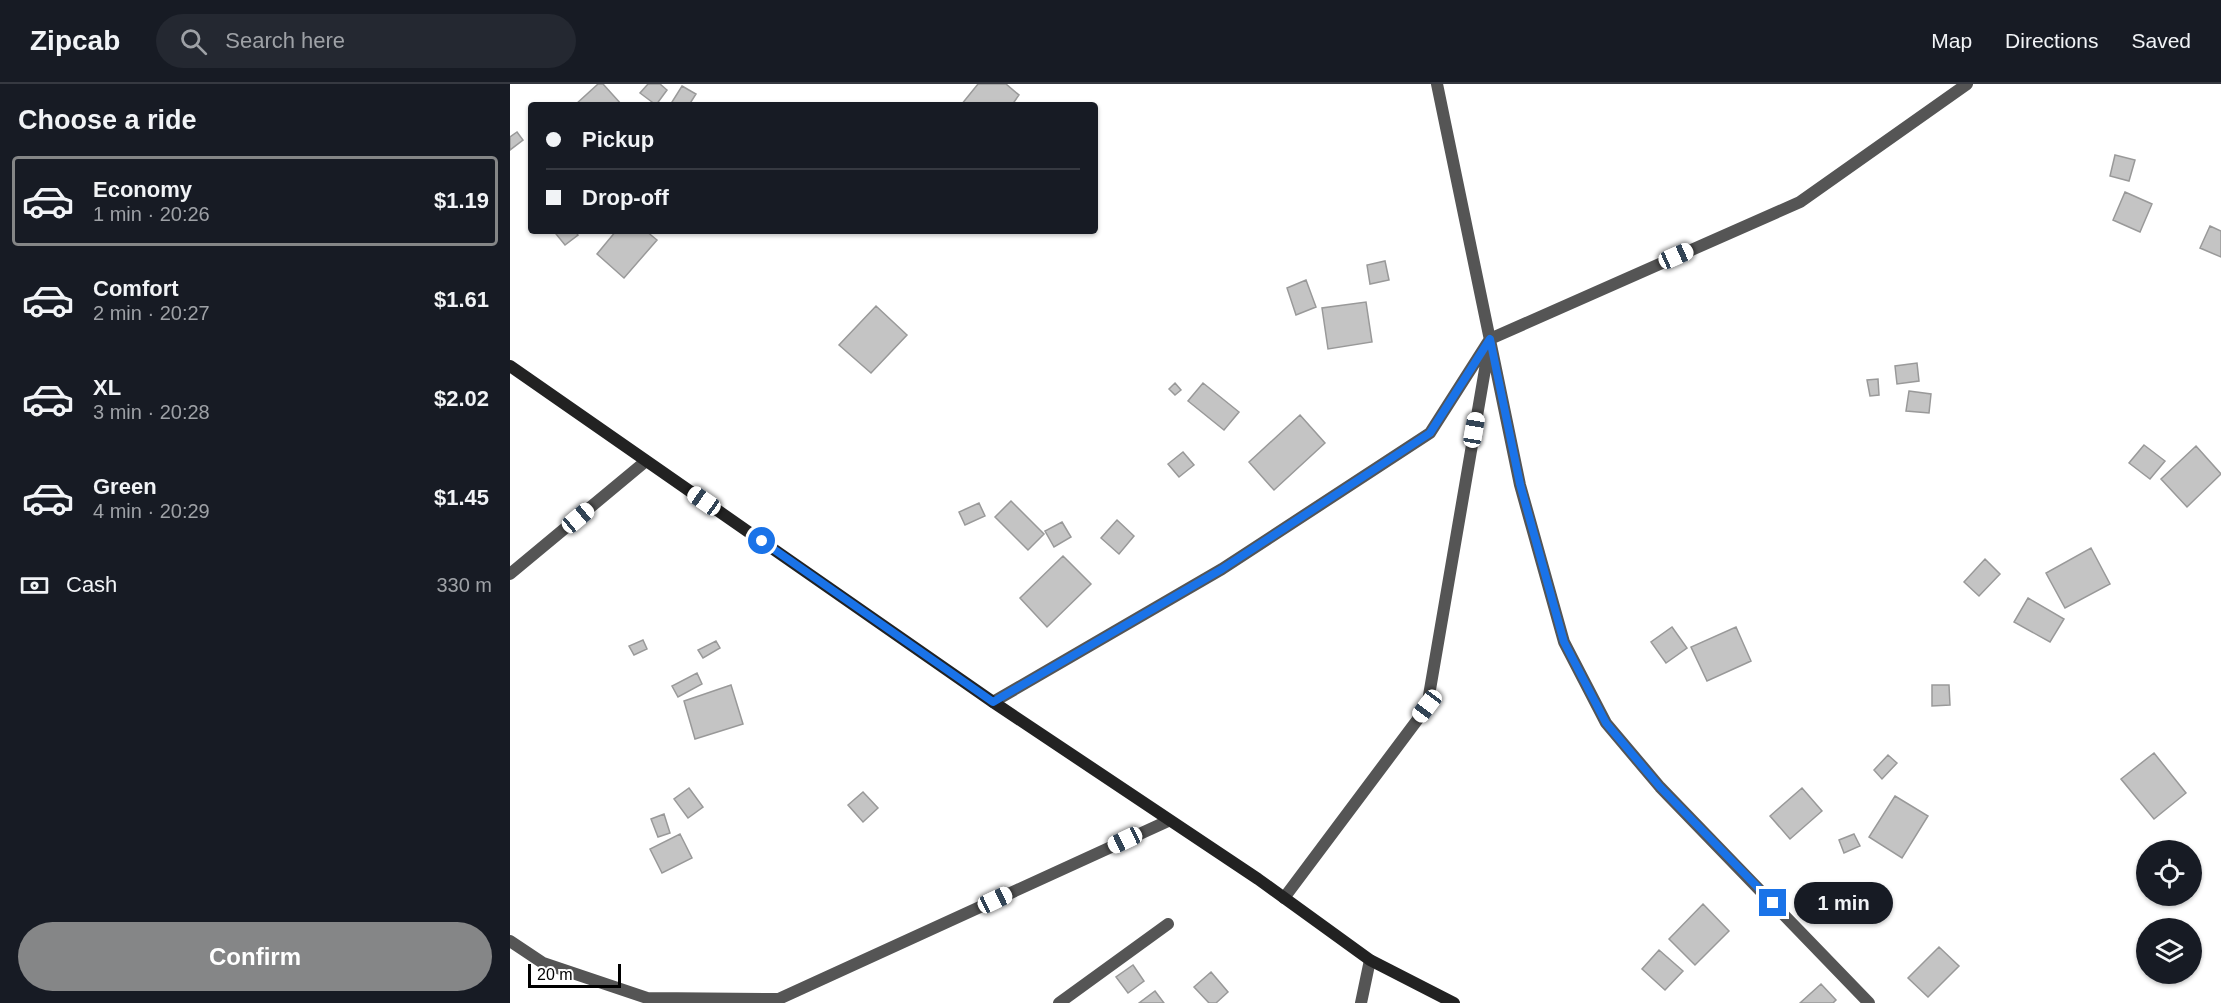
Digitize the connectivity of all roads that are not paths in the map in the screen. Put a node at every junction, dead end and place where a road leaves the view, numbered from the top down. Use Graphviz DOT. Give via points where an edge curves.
graph roads {
  1 [pos="1437,84"];
  2 [pos="1967,84"];
  3 [pos="1490,339"];
  4 [pos="510,366"];
  5 [pos="646,461"];
  6 [pos="510,574"];
  7 [pos="993,702"];
  8 [pos="1168,820"];
  9 [pos="1284,898"];
  10 [pos="1168,924"];
  11 [pos="510,940"];
  12 [pos="1370,960"];
  13 [pos="779,1002"];
  14 [pos="1059,1003"];
  15 [pos="1361,1003"];
  16 [pos="1454,1003"];
  17 [pos="1869,1003"];
  1 -- 3 [label="street"];
  2 -- 3 [label="street" via="1800,202"];
  3 -- 7 [label="street" via="1430,433 1222,569"];
  3 -- 9 [label="street" via="1427,706"];
  3 -- 17 [label="street" via="1520,484 1564,642 1606,723 1660,787"];
  4 -- 5 [label="main road"];
  5 -- 6 [label="street"];
  5 -- 7 [label="main road"];
  7 -- 8 [label="main road"];
  8 -- 9 [label="main road"];
  8 -- 13 [label="street"];
  9 -- 12 [label="main road"];
  10 -- 14 [label="street"];
  11 -- 13 [label="street" via="543,963 647,998"];
  12 -- 15 [label="street"];
  12 -- 16 [label="main road"];
}
